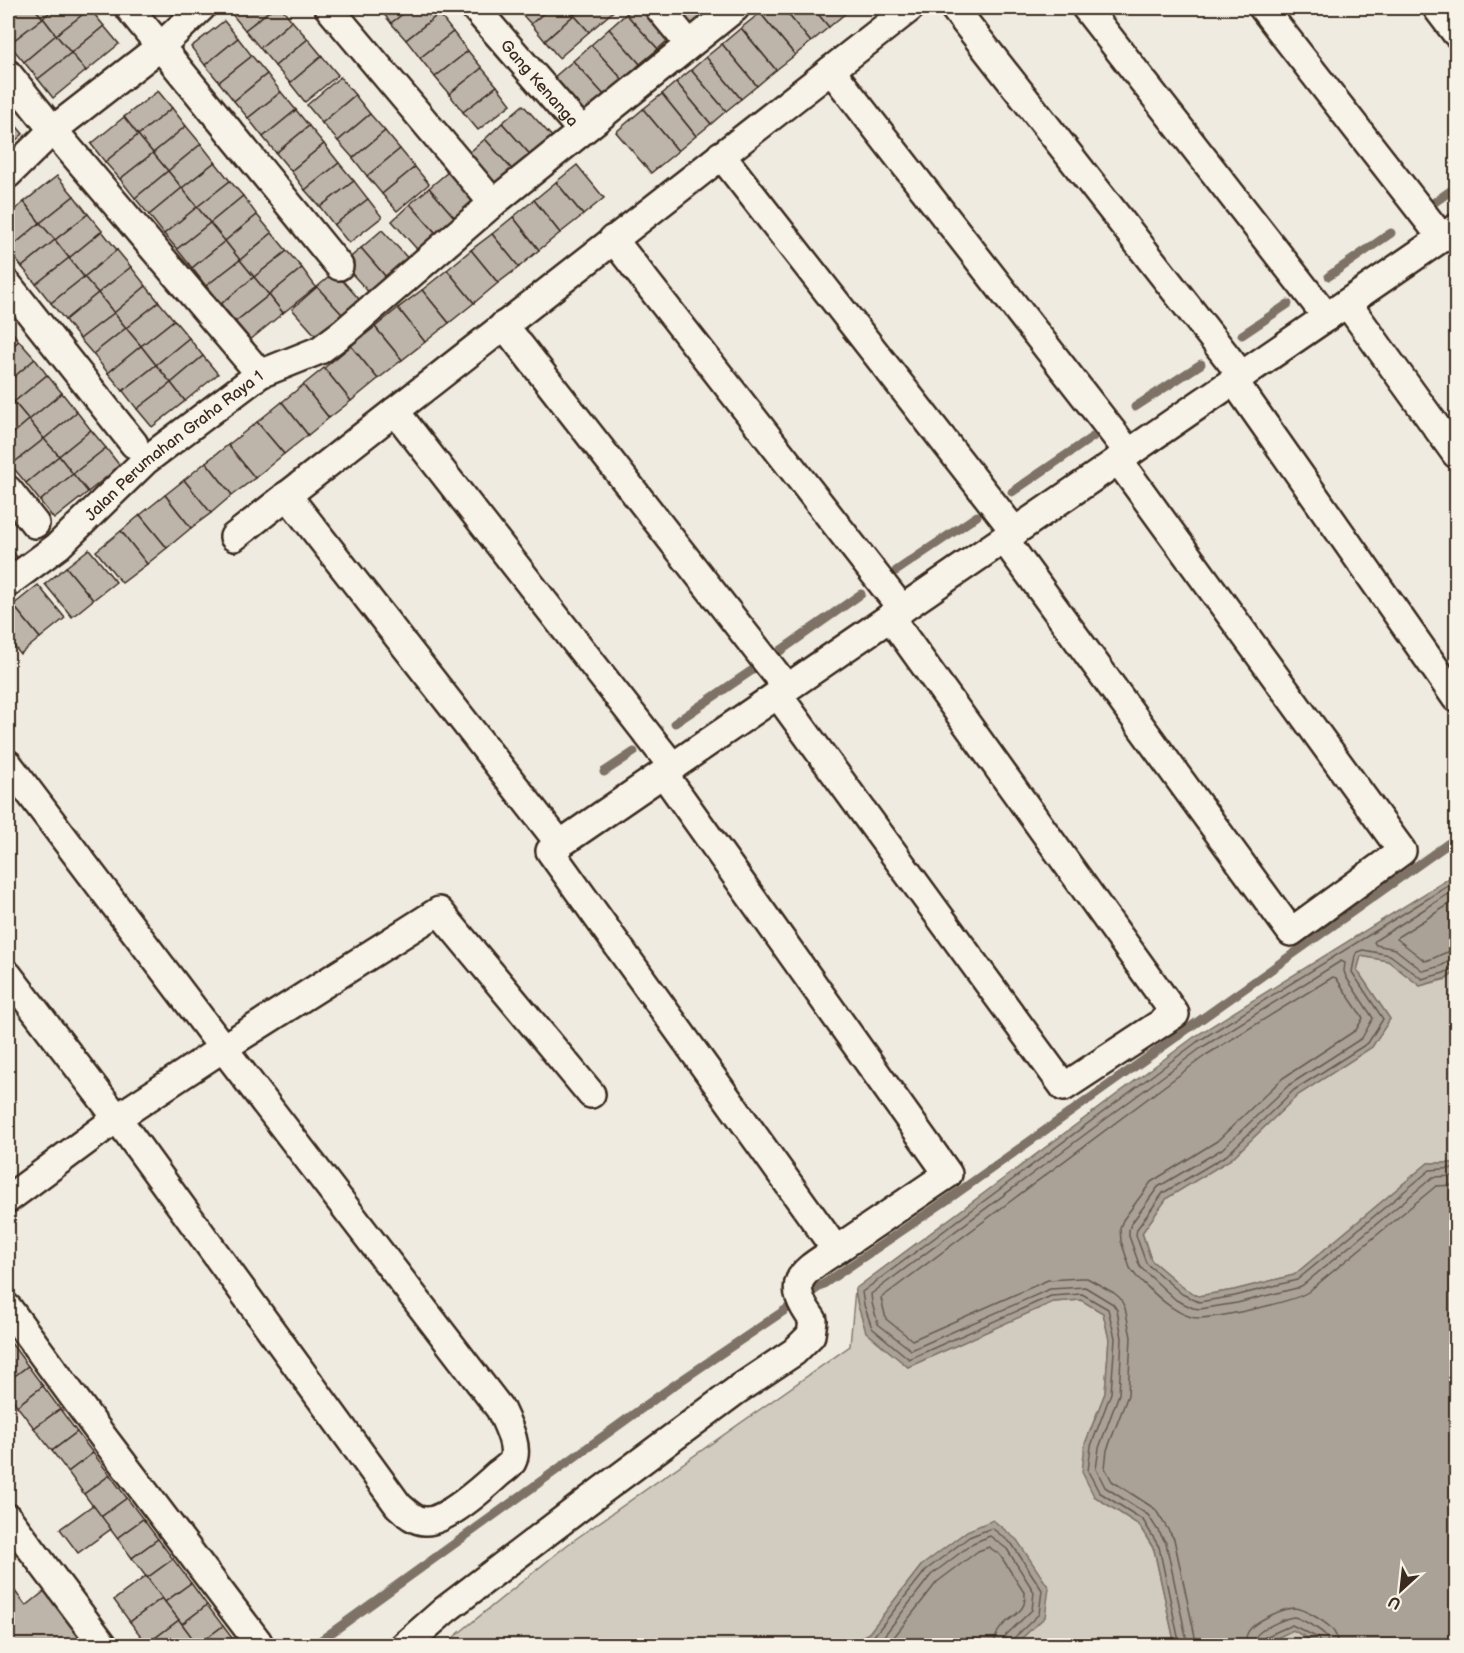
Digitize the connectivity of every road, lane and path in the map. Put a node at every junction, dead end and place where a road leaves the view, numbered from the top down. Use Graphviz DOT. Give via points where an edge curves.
graph roads {
  1 [pos="129,8"];
  2 [pos="201,8"];
  3 [pos="330,8"];
  4 [pos="474,8"];
  5 [pos="659,8"];
  6 [pos="735,8"];
  7 [pos="910,8"];
  8 [pos="954,8"];
  9 [pos="1086,8"];
  10 [pos="1263,8"];
  11 [pos="1437,8"];
  12 [pos="1456,33"];
  13 [pos="689,44"];
  14 [pos="161,46"];
  15 [pos="831,70"];
  16 [pos="8,74"];
  17 [pos="53,130"];
  18 [pos="582,131"];
  19 [pos="721,155"];
  20 [pos="8,174"];
  21 [pos="493,203"];
  22 [pos="1449,233"];
  23 [pos="613,239"];
  24 [pos="339,266"];
  25 [pos="8,285"];
  26 [pos="1337,310"];
  27 [pos="504,325"];
  28 [pos="260,374"];
  29 [pos="1238,379"];
  30 [pos="394,411"];
  31 [pos="134,444"];
  32 [pos="1456,454"];
  33 [pos="1124,457"];
  34 [pos="8,490"];
  35 [pos="287,495"];
  36 [pos="35,524"];
  37 [pos="1009,535"];
  38 [pos="234,537"];
  39 [pos="8,583"];
  40 [pos="896,613"];
  41 [pos="782,691"];
  42 [pos="1456,698"];
  43 [pos="8,764"];
  44 [pos="668,770"];
  45 [pos="560,844"];
  46 [pos="8,975"];
  47 [pos="223,1048"];
  48 [pos="591,1094"];
  49 [pos="117,1118"];
  50 [pos="8,1199"];
  51 [pos="836,1250"];
  52 [pos="8,1308"];
  53 [pos="8,1518"];
  54 [pos="258,1642"];
  55 [pos="104,1646"];
  56 [pos="404,1646"];
  1 -- 14 [label="street"];
  2 -- 14 [label="street"];
  3 -- 21 [label="street"];
  4 -- 18 [label="street, Gang Kenanga"];
  5 -- 13 [label="street"];
  6 -- 13 [label="street"];
  7 -- 15 [label="street"];
  8 -- 29 [label="street"];
  9 -- 26 [label="street"];
  10 -- 22 [label="street"];
  11 -- 12 [label="street"];
  13 -- 18 [label="street"];
  14 -- 17 [label="street"];
  14 -- 24 [label="street"];
  15 -- 19 [label="street"];
  15 -- 33 [label="street"];
  16 -- 17 [label="street, Jalan Perumahan Graha Raya 1"];
  17 -- 20 [label="street"];
  17 -- 28 [label="street, Jalan Perumahan Graha Raya 1"];
  18 -- 21 [label="street"];
  19 -- 23 [label="street"];
  19 -- 37 [label="street"];
  21 -- 28 [label="street" via="320,350"];
  22 -- 26 [label="street"];
  23 -- 27 [label="street"];
  23 -- 40 [label="street"];
  25 -- 31 [label="street, Jalan Perumahan Graha Raya 1"];
  26 -- 29 [label="street"];
  26 -- 32 [label="street"];
  27 -- 30 [label="street"];
  27 -- 41 [label="street"];
  28 -- 39 [label="street, Jalan Perumahan Graha Raya 1" via="145,461 58,546"];
  29 -- 33 [label="street"];
  29 -- 42 [label="street"];
  30 -- 35 [label="street"];
  30 -- 44 [label="street"];
  33 -- 37 [label="street"];
  33 -- 37 [label="street" via="1402,851 1291,932"];
  34 -- 36 [label="street"];
  35 -- 38 [label="street"];
  35 -- 45 [label="street"];
  37 -- 40 [label="street"];
  40 -- 41 [label="street"];
  40 -- 41 [label="street" via="1175,1014 1064,1087"];
  41 -- 44 [label="street"];
  43 -- 47 [label="street"];
  44 -- 45 [label="street"];
  44 -- 51 [label="street" via="948,1174"];
  45 -- 51 [label="street" via="550,851"];
  46 -- 49 [label="street"];
  47 -- 48 [label="street" via="439,911"];
  47 -- 49 [label="street"];
  47 -- 49 [label="street" via="500,1409 510,1430 512,1461 444,1516 426,1522 413,1518 398,1504"];
  49 -- 50 [label="street"];
  51 -- 56 [label="street" via="805,1271 797,1286 802,1306 813,1320 811,1335 794,1352 601,1491"];
  52 -- 54 [label="street"];
  53 -- 55 [label="street"];
}
